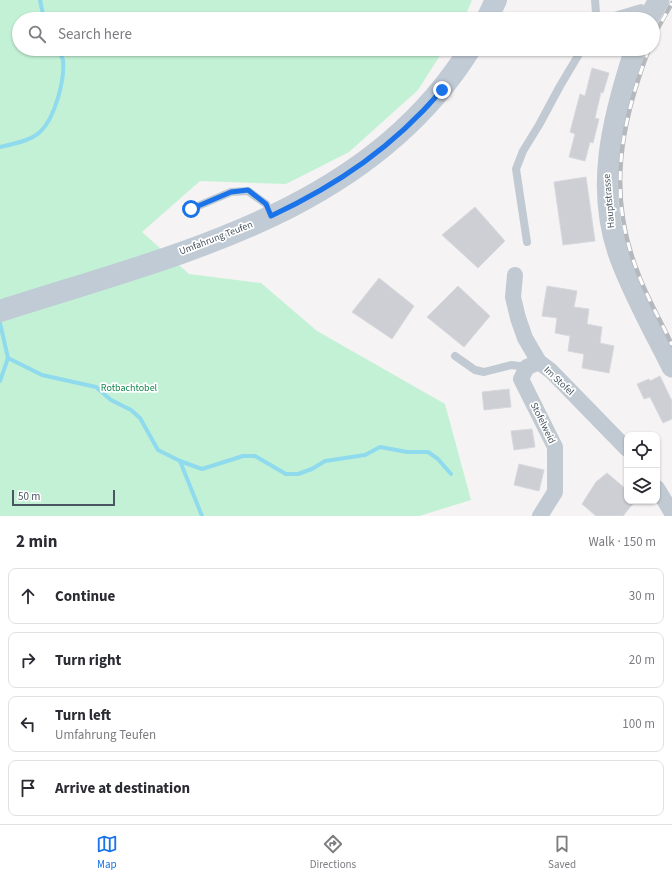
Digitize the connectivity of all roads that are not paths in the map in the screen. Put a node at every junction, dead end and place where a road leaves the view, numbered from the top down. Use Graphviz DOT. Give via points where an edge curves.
graph roads {
  1 [pos="496,0"];
  2 [pos="595,0"];
  3 [pos="652,11"];
  4 [pos="490,12"];
  5 [pos="596,12"];
  6 [pos="628,12"];
  7 [pos="465,56"];
  8 [pos="578,56"];
  9 [pos="633,56"];
  10 [pos="191,209"];
  11 [pos="271,216"];
  12 [pos="527,242"];
  13 [pos="514,275"];
  14 [pos="0,311"];
  15 [pos="455,356"];
  16 [pos="533,365"];
  17 [pos="672,367"];
  18 [pos="624,446"];
  19 [pos="660,493"];
  20 [pos="672,513"];
  21 [pos="540,516"];
  1 -- 4 [label="main road"];
  2 -- 5 [label="lane"];
  3 -- 6 [label="lane" via="641,8"];
  7 -- 11 [label="main road, Umfahrung Teufen" via="424,111 377,154 318,193"];
  8 -- 12 [label="lane" via="523,151 516,169"];
  9 -- 17 [label="street, Hauptstrasse" via="610,141 607,168 608,208 611,229 622,263"];
  10 -- 11 [label="lane" via="231,192 248,190 266,204"];
  11 -- 14 [label="main road, Umfahrung Teufen" via="171,255"];
  13 -- 16 [label="street, Im Stofel" via="513,297"];
  15 -- 16 [label="lane" via="475,370 484,372 511,365"];
  16 -- 18 [label="street, Im Stofel" via="551,371"];
  16 -- 21 [label="street, Stofelweid" via="521,379 555,447 555,492"];
  19 -- 20 [label="street"];
}
